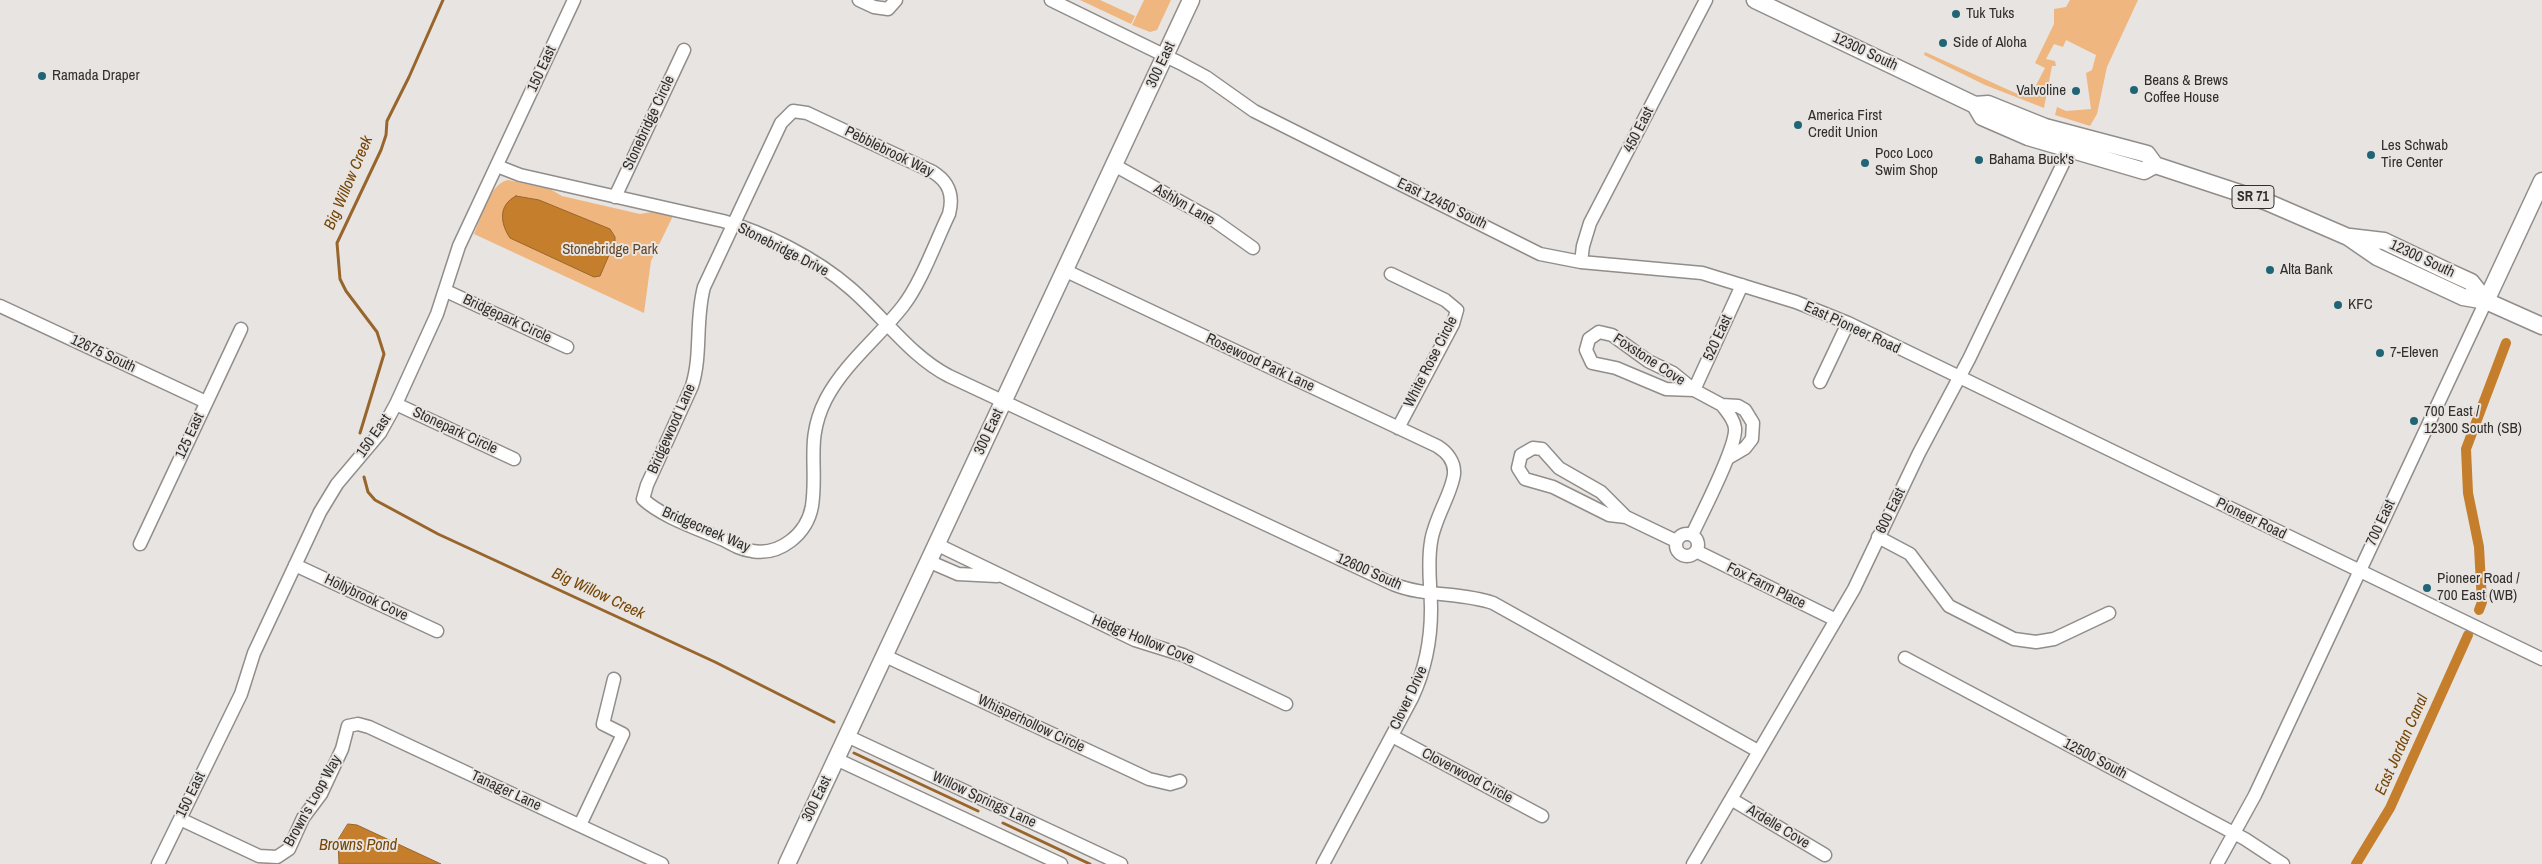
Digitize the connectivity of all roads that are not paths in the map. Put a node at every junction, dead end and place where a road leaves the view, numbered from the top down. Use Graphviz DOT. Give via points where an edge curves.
graph roads {
  1 [pos="574,0"];
  2 [pos="859,0"];
  3 [pos="896,0"];
  4 [pos="1051,0"];
  5 [pos="1190,0"];
  6 [pos="1706,0"];
  7 [pos="1755,0"];
  8 [pos="684,50"];
  9 [pos="1165,56"];
  10 [pos="1975,105"];
  11 [pos="793,111"];
  12 [pos="2070,149"];
  13 [pos="1114,165"];
  14 [pos="497,166"];
  15 [pos="2155,166"];
  16 [pos="2542,180"];
  17 [pos="615,197"];
  18 [pos="733,224"];
  19 [pos="1253,248"];
  20 [pos="1581,262"];
  21 [pos="1064,270"];
  22 [pos="1391,274"];
  23 [pos="1742,285"];
  24 [pos="446,291"];
  25 [pos="2486,301"];
  26 [pos="0,306"];
  27 [pos="887,323"];
  28 [pos="1848,324"];
  29 [pos="2542,326"];
  30 [pos="240,328"];
  31 [pos="567,347"];
  32 [pos="1959,378"];
  33 [pos="1820,382"];
  34 [pos="1694,390"];
  35 [pos="206,402"];
  36 [pos="1003,402"];
  37 [pos="396,404"];
  38 [pos="1722,405"];
  39 [pos="1398,428"];
  40 [pos="1728,458"];
  41 [pos="514,459"];
  42 [pos="1451,460"];
  43 [pos="643,499"];
  44 [pos="1626,517"];
  45 [pos="1692,535"];
  46 [pos="1878,537"];
  47 [pos="1676,541"];
  48 [pos="140,544"];
  49 [pos="936,544"];
  50 [pos="1696,551"];
  51 [pos="928,561"];
  52 [pos="294,565"];
  53 [pos="2359,571"];
  54 [pos="999,576"];
  55 [pos="1430,592"];
  56 [pos="2109,613"];
  57 [pos="1836,620"];
  58 [pos="437,631"];
  59 [pos="884,655"];
  60 [pos="1905,658"];
  61 [pos="2542,659"];
  62 [pos="614,679"];
  63 [pos="1286,704"];
  64 [pos="348,726"];
  65 [pos="847,736"];
  66 [pos="1392,736"];
  67 [pos="1758,751"];
  68 [pos="836,759"];
  69 [pos="1180,781"];
  70 [pos="1731,799"];
  71 [pos="1542,816"];
  72 [pos="180,819"];
  73 [pos="580,825"];
  74 [pos="2235,834"];
  75 [pos="1825,855"];
  76 [pos="278,861"];
  77 [pos="158,864"];
  78 [pos="662,864"];
  79 [pos="786,864"];
  80 [pos="1061,864"];
  81 [pos="1122,864"];
  82 [pos="1323,864"];
  83 [pos="1693,864"];
  84 [pos="2217,864"];
  85 [pos="2283,864"];
  1 -- 14 [label="street, 150 East"];
  2 -- 3 [label="street" via="888,9"];
  4 -- 9 [label="street, East 12450 South"];
  5 -- 9 [label="main road, 300 East"];
  6 -- 20 [label="street, 450 East" via="1590,223"];
  7 -- 10 [label="main road, 12300 South / SR 71"];
  8 -- 17 [label="street, Stonebridge Circle"];
  9 -- 13 [label="main road, 300 East"];
  9 -- 20 [label="street, East 12450 South" via="1206,78 1254,111 1540,254"];
  10 -- 12 [label="main road, 12300 South / SR 71" via="1982,117 2028,137"];
  10 -- 15 [label="main road, 12300 South / SR 71" via="1988,104 2045,127 2147,154"];
  11 -- 18 [label="street, Bridgewood Lane" via="781,123"];
  11 -- 27 [label="street, Pebblebrook Way" via="807,113 933,172 950,190 949,214 917,282"];
  12 -- 15 [label="main road, 12300 South / SR 71" via="2144,171"];
  12 -- 32 [label="street, 600 East"];
  13 -- 19 [label="street, Ashlyn Lane" via="1215,222"];
  13 -- 21 [label="main road, 300 East"];
  14 -- 17 [label="street, Stonebridge Drive" via="520,175"];
  14 -- 24 [label="street, 150 East" via="459,246"];
  15 -- 25 [label="main road, 12300 South / SR 71" via="2260,200 2348,237 2384,241 2471,282"];
  16 -- 25 [label="main road, 700 East"];
  17 -- 18 [label="street, Stonebridge Drive"];
  18 -- 27 [label="street, Stonebridge Drive" via="830,272"];
  18 -- 43 [label="street, Bridgewood Lane" via="702,296 692,386 646,485"];
  20 -- 23 [label="street, East 12450 South" via="1702,273"];
  21 -- 36 [label="main road, 300 East"];
  21 -- 39 [label="street, Rosewood Park Lane"];
  22 -- 39 [label="street, White Rose Circle" via="1445,300 1457,310 1453,324"];
  23 -- 28 [label="street, East Pioneer Road" via="1796,302"];
  23 -- 34 [label="street, 520 East"];
  24 -- 31 [label="street, Bridgepark Circle"];
  24 -- 37 [label="street, 150 East"];
  25 -- 29 [label="main road, 12300 South"];
  25 -- 53 [label="street, 700 East"];
  26 -- 35 [label="street, 12675 South"];
  27 -- 36 [label="street, Stonebridge Drive" via="932,366"];
  27 -- 43 [label="street, Bridgecreek Way" via="840,377 821,410 812,446 810,516 790,542 770,551 745,550 656,509"];
  28 -- 32 [label="street, East Pioneer Road"];
  28 -- 33 [label="street"];
  30 -- 35 [label="street, 125 East"];
  32 -- 46 [label="street, 600 East"];
  32 -- 53 [label="street, Pioneer Road"];
  34 -- 34 [label="street, Foxstone Cove" via="1666,390 1616,368 1592,363 1586,350 1589,339 1599,332 1612,335"];
  34 -- 38 [label="street, Foxstone Cove"];
  35 -- 48 [label="street, 125 East"];
  36 -- 49 [label="main road, 300 East"];
  36 -- 55 [label="street, 12600 South" via="1393,584"];
  37 -- 41 [label="street, Stonepark Circle"];
  37 -- 52 [label="street, 150 East" via="380,433 328,497"];
  38 -- 40 [label="street" via="1735,428"];
  38 -- 40 [label="street, Foxstone Cove" via="1745,410 1754,428 1749,444"];
  39 -- 42 [label="street, Rosewood Park Lane" via="1443,449"];
  40 -- 45 [label="street"];
  42 -- 55 [label="street, Clover Drive" via="1454,474 1431,542"];
  44 -- 44 [label="street" via="1609,515 1554,487 1525,479 1518,468 1521,455 1533,448 1542,449 1560,468 1601,492"];
  44 -- 47 [label="street"];
  45 -- 47 [label="street" via="1684,534"];
  45 -- 50 [label="street" via="1697,540"];
  46 -- 56 [label="street" via="1910,554 1949,606 2014,639 2054,640"];
  46 -- 57 [label="street, 600 East"];
  47 -- 50 [label="street" via="1676,549 1682,555 1690,556"];
  49 -- 51 [label="main road, 300 East"];
  49 -- 54 [label="street, Hedge Hollow Cove"];
  50 -- 57 [label="street, Fox Farm Place"];
  51 -- 54 [label="street, Hedge Hollow Cove" via="958,574"];
  51 -- 59 [label="main road, 300 East"];
  52 -- 58 [label="street, Hollybrook Cove"];
  52 -- 72 [label="street, 150 East" via="254,653 241,694"];
  53 -- 61 [label="street, Pioneer Road"];
  53 -- 74 [label="street, 700 East"];
  54 -- 63 [label="street, Hedge Hollow Cove" via="1135,640 1183,656"];
  55 -- 66 [label="street, Clover Drive" via="1431,626 1427,658"];
  55 -- 67 [label="street, 12600 South" via="1471,597 1504,608"];
  57 -- 67 [label="street, 600 East"];
  59 -- 65 [label="main road, 300 East"];
  59 -- 69 [label="street, Whisperhollow Circle" via="1149,779 1170,784"];
  60 -- 74 [label="street, 12500 South"];
  62 -- 73 [label="street" via="603,724 623,734"];
  64 -- 73 [label="street, Tanager Lane" via="369,727"];
  64 -- 76 [label="street, Brown's Loop Way" via="342,749 321,794 303,818 289,849"];
  65 -- 68 [label="main road, 300 East"];
  65 -- 81 [label="street, Willow Springs Lane"];
  66 -- 71 [label="street, Cloverwood Circle"];
  66 -- 82 [label="street, Clover Drive"];
  67 -- 70 [label="street, 600 East"];
  68 -- 79 [label="main road, 300 East"];
  68 -- 80 [label="street, Willow Springs Lane"];
  70 -- 75 [label="street, Ardelle Cove"];
  70 -- 83 [label="street, 600 East"];
  72 -- 76 [label="street, Brown's Loop Way" via="259,856"];
  72 -- 77 [label="street, 150 East"];
  73 -- 78 [label="street, Tanager Lane"];
  74 -- 84 [label="street, 700 East"];
  74 -- 85 [label="street, 12500 South" via="2267,851"];
}
